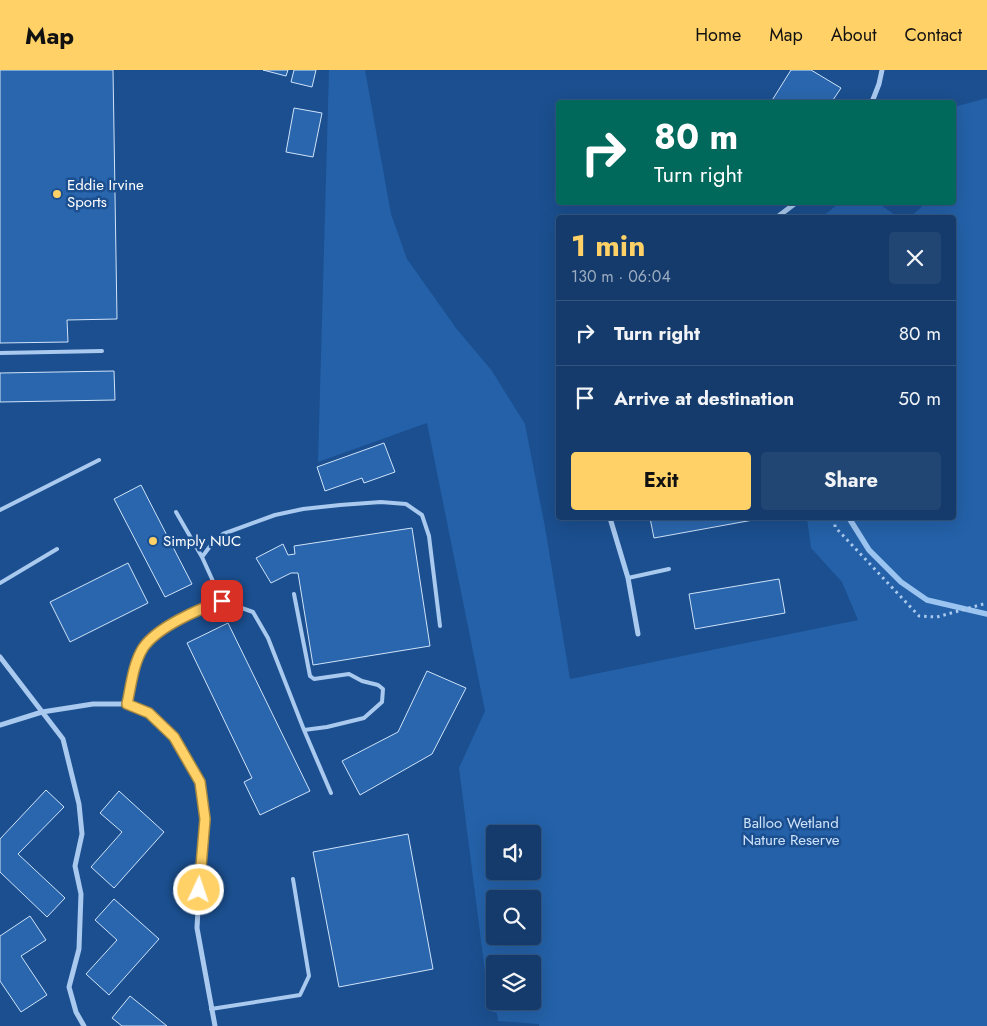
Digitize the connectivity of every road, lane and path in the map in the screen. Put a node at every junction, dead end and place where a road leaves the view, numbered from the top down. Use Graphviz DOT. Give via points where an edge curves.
graph roads {
  1 [pos="882,70"];
  2 [pos="873,100"];
  3 [pos="793,205"];
  4 [pos="780,215"];
  5 [pos="102,351"];
  6 [pos="0,353"];
  7 [pos="99,460"];
  8 [pos="0,510"];
  9 [pos="176,512"];
  10 [pos="611,520"];
  11 [pos="835,520"];
  12 [pos="57,549"];
  13 [pos="202,557"];
  14 [pos="669,569"];
  15 [pos="628,578"];
  16 [pos="0,583"];
  17 [pos="294,594"];
  18 [pos="222,601"];
  19 [pos="986,603"];
  20 [pos="440,626"];
  21 [pos="638,634"];
  22 [pos="0,657"];
  23 [pos="127,704"];
  24 [pos="42,712"];
  25 [pos="0,725"];
  26 [pos="304,730"];
  27 [pos="331,793"];
  28 [pos="293,879"];
  29 [pos="211,1009"];
  30 [pos="84,1026"];
  31 [pos="214,1026"];
  1 -- 2 [label="street"];
  3 -- 4 [label="street"];
  5 -- 6 [label="lane"];
  7 -- 8 [label="lane"];
  9 -- 13 [label="lane"];
  10 -- 15 [label="street"];
  11 -- 19 [label="path" via="835,527 919,616 937,617"];
  12 -- 16 [label="lane"];
  13 -- 18 [label="lane"];
  13 -- 20 [label="lane" via="223,534 275,515 340,505 406,504 422,515 429,536"];
  14 -- 15 [label="lane"];
  15 -- 21 [label="street"];
  17 -- 26 [label="lane" via="310,676 314,679 349,674 383,689 382,702 364,718"];
  18 -- 23 [label="lane" via="164,627 143,648 133,673"];
  18 -- 26 [label="lane" via="253,612 268,638"];
  22 -- 24 [label="street"];
  23 -- 24 [label="street" via="93,704"];
  23 -- 29 [label="street" via="149,713 174,737 200,782 205,819 197,928"];
  24 -- 25 [label="street"];
  24 -- 30 [label="street" via="63,739 79,804 82,834 75,866 81,894 79,949 69,986 76,1012"];
  26 -- 27 [label="lane"];
  28 -- 29 [label="lane" via="309,976 300,995"];
  29 -- 31 [label="street"];
}
